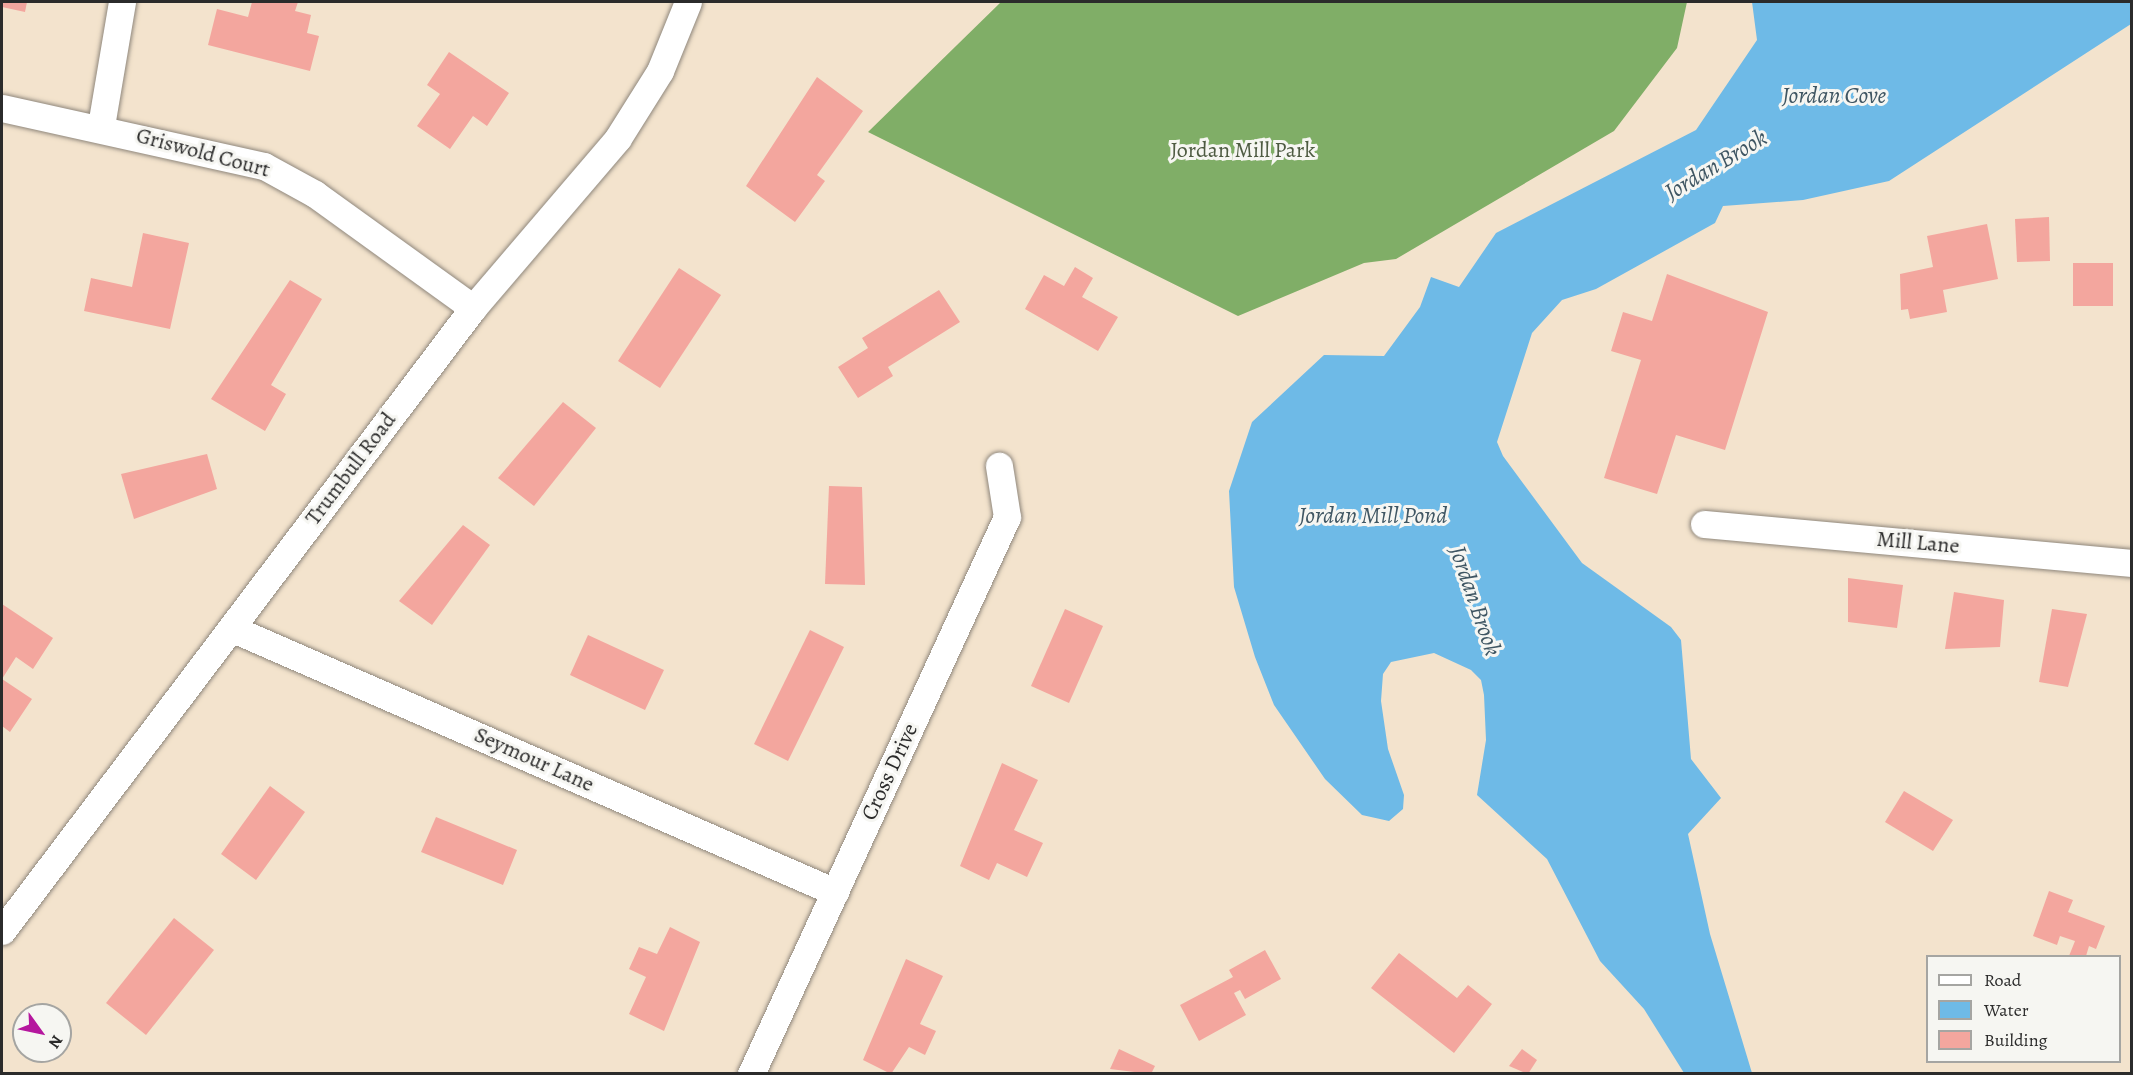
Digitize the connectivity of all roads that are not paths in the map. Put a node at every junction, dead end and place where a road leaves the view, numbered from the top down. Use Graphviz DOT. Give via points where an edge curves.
graph roads {
  1 [pos="122,2"];
  2 [pos="688,2"];
  3 [pos="2,108"];
  4 [pos="101,126"];
  5 [pos="473,308"];
  6 [pos="999,466"];
  7 [pos="1704,524"];
  8 [pos="2132,563"];
  9 [pos="233,629"];
  10 [pos="835,892"];
  11 [pos="2,931"];
  12 [pos="751,1074"];
  1 -- 4 [label="street"];
  2 -- 5 [label="street, Trumbull Road" via="660,71 618,138"];
  3 -- 4 [label="street, Griswold Court"];
  4 -- 5 [label="street, Griswold Court" via="264,166 315,194"];
  5 -- 9 [label="street, Trumbull Road"];
  6 -- 10 [label="street, Cross Drive" via="1007,517"];
  7 -- 8 [label="street, Mill Lane"];
  9 -- 10 [label="street, Seymour Lane"];
  9 -- 11 [label="street, Trumbull Road"];
  10 -- 12 [label="street, Cross Drive"];
}
